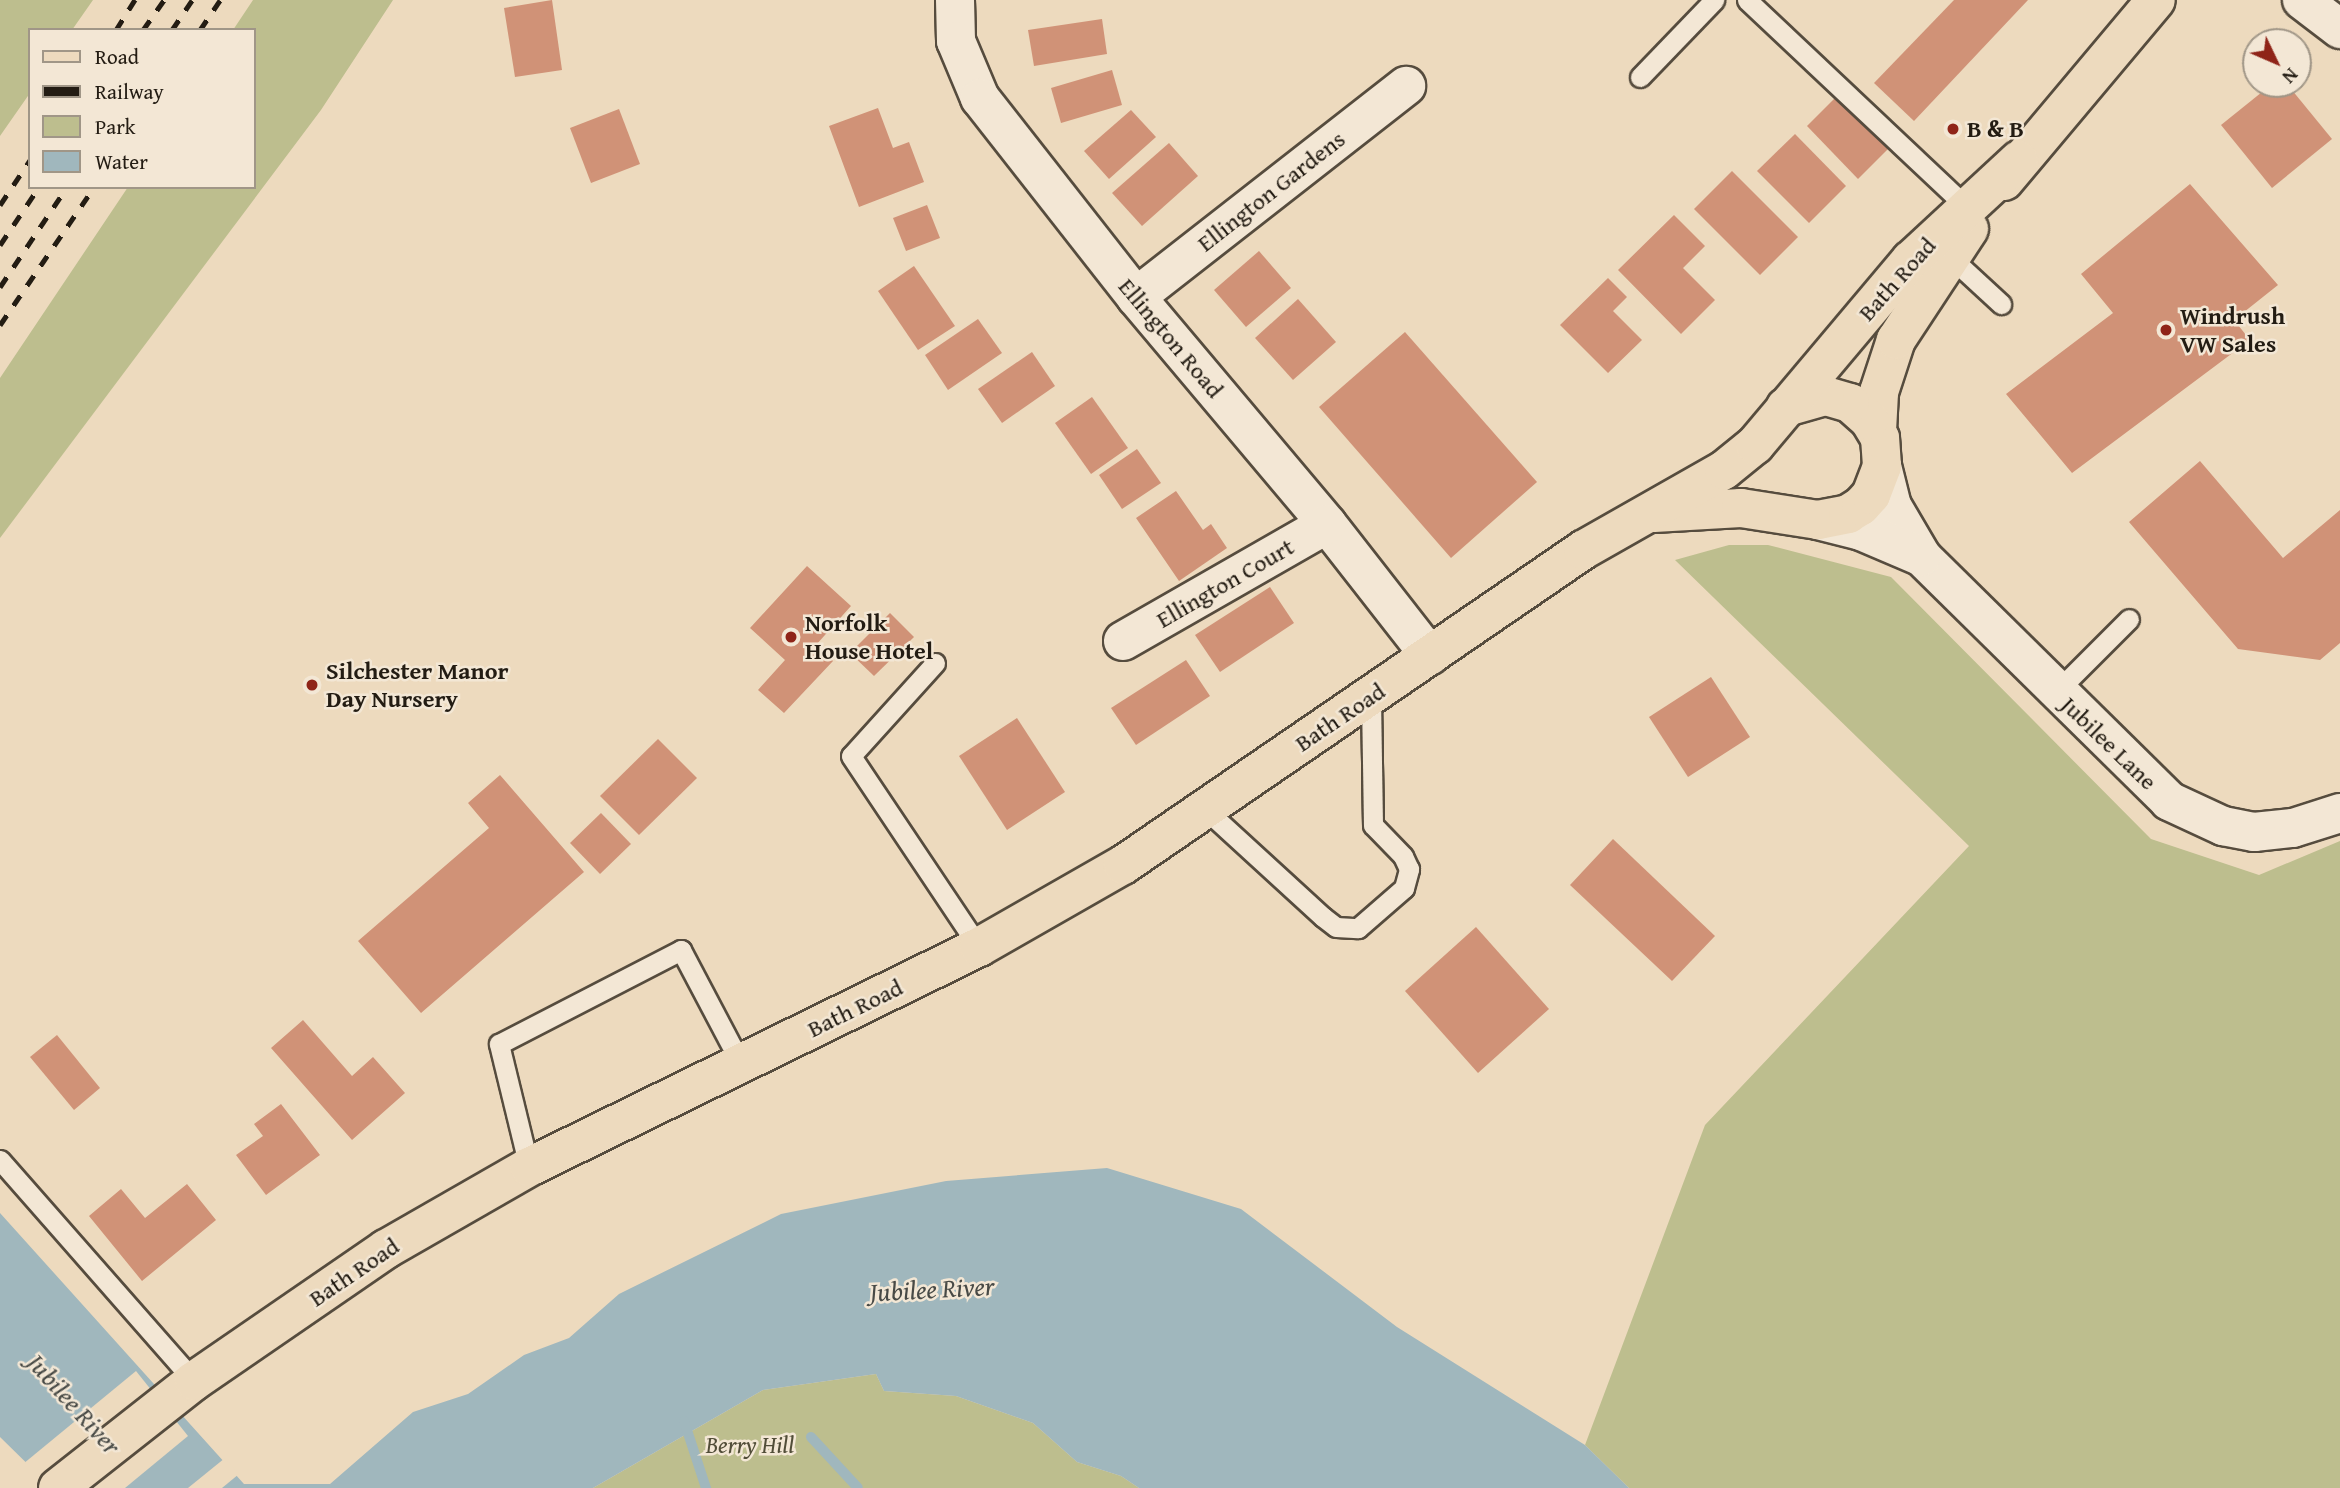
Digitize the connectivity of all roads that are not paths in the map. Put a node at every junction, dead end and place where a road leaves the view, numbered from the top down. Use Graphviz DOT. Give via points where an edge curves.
graph roads {
  1 [pos="954,0"];
  2 [pos="1714,0"];
  3 [pos="1747,0"];
  4 [pos="2156,0"];
  5 [pos="2302,0"];
  6 [pos="2340,29"];
  7 [pos="1640,77"];
  8 [pos="1406,86"];
  9 [pos="2019,160"];
  10 [pos="1967,207"];
  11 [pos="1949,256"];
  12 [pos="1136,297"];
  13 [pos="2001,304"];
  14 [pos="1776,419"];
  15 [pos="1880,449"];
  16 [pos="1645,514"];
  17 [pos="1809,518"];
  18 [pos="1327,524"];
  19 [pos="1922,557"];
  20 [pos="2129,619"];
  21 [pos="1124,641"];
  22 [pos="1430,656"];
  23 [pos="935,663"];
  24 [pos="2056,692"];
  25 [pos="1371,696"];
  26 [pos="1205,809"];
  27 [pos="2340,813"];
  28 [pos="979,947"];
  29 [pos="741,1065"];
  30 [pos="0,1160"];
  31 [pos="530,1167"];
  32 [pos="185,1388"];
  33 [pos="58,1488"];
  1 -- 12 [label="street, Ellington Road" via="956,41 980,98"];
  2 -- 7 [label="lane"];
  3 -- 10 [label="lane"];
  4 -- 9 [label="main road, Bath Road"];
  5 -- 6 [label="street"];
  8 -- 12 [label="street, Ellington Gardens"];
  9 -- 10 [label="main road, Bath Road"];
  9 -- 11 [label="main road, Bath Road"];
  10 -- 14 [label="main road, Bath Road" via="1879,296"];
  11 -- 13 [label="lane"];
  11 -- 15 [label="main road, Bath Road" via="1896,340 1879,392"];
  12 -- 18 [label="street, Ellington Road"];
  14 -- 15 [label="main road" via="1813,397 1838,398 1860,410"];
  14 -- 16 [label="main road, Bath Road" via="1739,460"];
  14 -- 17 [label="main road" via="1759,460 1761,475 1777,502"];
  15 -- 17 [label="main road, Bath Road" via="1871,495 1861,506 1848,514"];
  15 -- 19 [label="street, Jubilee Lane" via="1892,506"];
  16 -- 17 [label="main road, Bath Road" via="1741,508"];
  16 -- 22 [label="main road, Bath Road" via="1583,550"];
  17 -- 19 [label="street, Jubilee Lane" via="1861,531"];
  18 -- 21 [label="street, Ellington Court"];
  18 -- 22 [label="street, Ellington Road"];
  19 -- 24 [label="street, Jubilee Lane"];
  20 -- 24 [label="lane"];
  22 -- 25 [label="main road, Bath Road"];
  23 -- 28 [label="lane" via="851,756"];
  24 -- 27 [label="street, Jubilee Lane" via="2150,786 2188,812 2222,826 2254,832 2293,828"];
  25 -- 26 [label="main road, Bath Road"];
  25 -- 26 [label="lane" via="1373,825 1403,856 1409,869 1404,888 1358,928 1336,927 1323,917"];
  26 -- 28 [label="main road, Bath Road" via="1123,865"];
  28 -- 29 [label="main road, Bath Road"];
  29 -- 31 [label="main road, Bath Road"];
  29 -- 31 [label="lane" via="681,950 499,1044"];
  30 -- 32 [label="lane"];
  31 -- 32 [label="main road, Bath Road" via="386,1249"];
  32 -- 33 [label="main road, Bath Road"];
}
